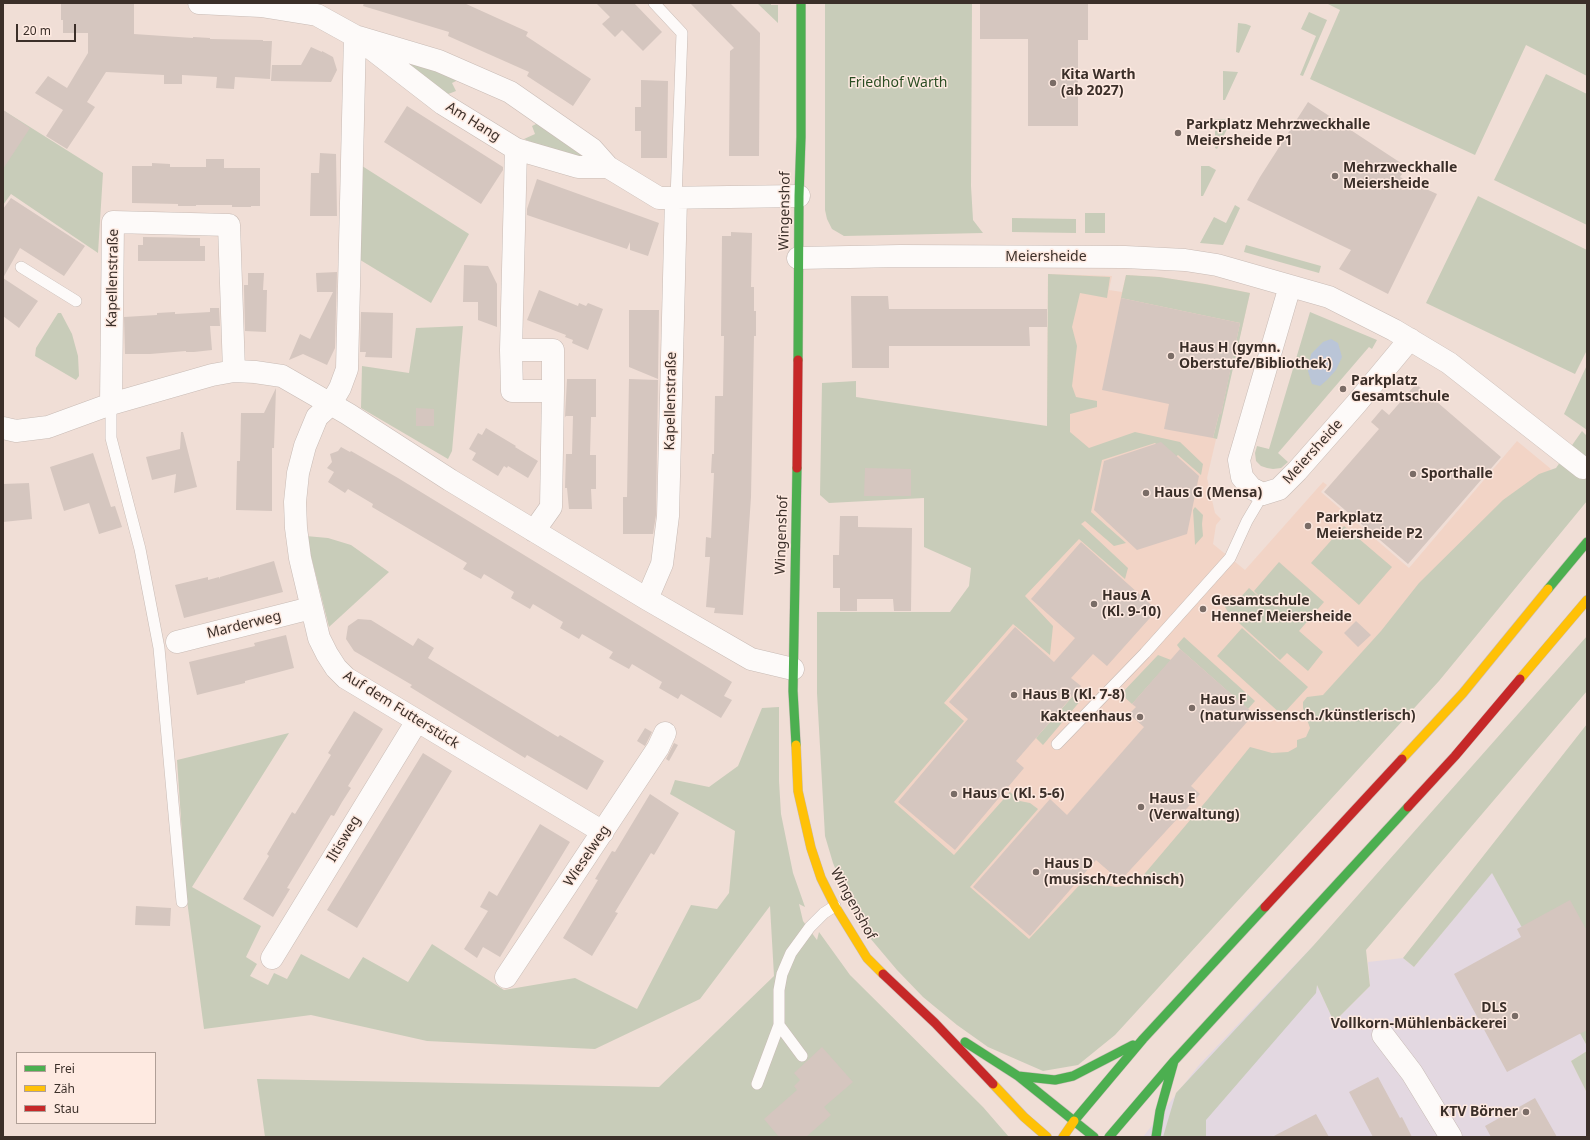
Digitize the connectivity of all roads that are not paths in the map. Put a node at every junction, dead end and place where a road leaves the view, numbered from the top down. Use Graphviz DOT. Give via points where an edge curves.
graph roads {
  1 [pos="199,3"];
  2 [pos="654,3"];
  3 [pos="801,3"];
  4 [pos="262,5"];
  5 [pos="355,36"];
  6 [pos="516,148"];
  7 [pos="608,167"];
  8 [pos="798,196"];
  9 [pos="676,199"];
  10 [pos="798,258"];
  11 [pos="21,267"];
  12 [pos="1290,286"];
  13 [pos="76,301"];
  14 [pos="1410,339"];
  15 [pos="511,350"];
  16 [pos="234,371"];
  17 [pos="553,391"];
  18 [pos="111,404"];
  19 [pos="330,405"];
  20 [pos="3,428"];
  21 [pos="1585,470"];
  22 [pos="1263,494"];
  23 [pos="534,531"];
  24 [pos="1587,542"];
  25 [pos="646,600"];
  26 [pos="1587,600"];
  27 [pos="312,608"];
  28 [pos="177,642"];
  29 [pos="794,668"];
  30 [pos="416,721"];
  31 [pos="665,733"];
  32 [pos="1057,744"];
  33 [pos="603,832"];
  34 [pos="182,902"];
  35 [pos="835,906"];
  36 [pos="272,958"];
  37 [pos="506,977"];
  38 [pos="935,1023"];
  39 [pos="779,1025"];
  40 [pos="1383,1035"];
  41 [pos="1143,1039"];
  42 [pos="802,1056"];
  43 [pos="1174,1061"];
  44 [pos="1018,1076"];
  45 [pos="757,1084"];
  46 [pos="1074,1121"];
  47 [pos="1047,1137"];
  48 [pos="1063,1137"];
  49 [pos="1094,1137"];
  50 [pos="1109,1137"];
  51 [pos="1156,1137"];
  52 [pos="1451,1137"];
  1 -- 4 [label="street, Am Hang"];
  2 -- 9 [label="lane" via="682,33"];
  3 -- 8 [label="main road, Wingenshof" via="801,137"];
  4 -- 5 [label="street, Am Hang" via="317,15"];
  5 -- 6 [label="street, Am Hang" via="443,104"];
  5 -- 7 [label="street, Am Hang" via="439,61 510,92 592,149"];
  5 -- 19 [label="street" via="347,369"];
  6 -- 7 [label="street, Am Hang" via="578,167"];
  6 -- 15 [label="street"];
  7 -- 9 [label="street, Am Hang" via="659,198"];
  8 -- 9 [label="street, Am Hang"];
  8 -- 10 [label="main road, Wingenshof"];
  9 -- 25 [label="street, Kapellenstraße" via="668,516 662,564"];
  10 -- 12 [label="street, Meiersheide" via="1110,256 1185,260"];
  10 -- 29 [label="main road, Wingenshof"];
  11 -- 13 [label="lane"];
  12 -- 14 [label="street, Meiersheide" via="1329,297"];
  12 -- 22 [label="street" via="1239,460 1242,477 1251,488"];
  14 -- 21 [label="street, Meiersheide" via="1454,367"];
  14 -- 22 [label="street, Meiersheide" via="1297,471 1279,489"];
  15 -- 17 [label="street" via="552,350"];
  15 -- 17 [label="street" via="512,391"];
  16 -- 18 [label="street"];
  16 -- 18 [label="street, Kapellenstraße" via="229,225 113,222"];
  16 -- 19 [label="street" via="282,376"];
  17 -- 23 [label="street" via="551,507"];
  18 -- 20 [label="street" via="48,427 16,431"];
  18 -- 34 [label="lane" via="110,438 140,549 159,648"];
  19 -- 23 [label="street"];
  19 -- 27 [label="street, Auf dem Futterstück" via="317,417 305,446 298,473 296,528"];
  22 -- 32 [label="lane" via="1230,558 1145,653"];
  23 -- 25 [label="street"];
  24 -- 41 [label="main road" via="1462,693"];
  25 -- 29 [label="street" via="751,659"];
  26 -- 43 [label="main road" via="1455,756"];
  27 -- 28 [label="street, Marderweg"];
  27 -- 30 [label="street, Auf dem Futterstück" via="319,638 336,668 346,678"];
  29 -- 35 [label="main road, Wingenshof" via="798,791 811,848 821,878"];
  30 -- 33 [label="street, Auf dem Futterstück"];
  30 -- 36 [label="street, Iltisweg"];
  31 -- 33 [label="street, Wieselweg" via="658,748"];
  33 -- 37 [label="street, Wieselweg"];
  35 -- 38 [label="main road, Wingenshof" via="868,958"];
  35 -- 39 [label="lane" via="810,927 786,963 779,990"];
  38 -- 44 [label="main road, Wingenshof"];
  38 -- 47 [label="main road, Wingenshof" via="1024,1117"];
  39 -- 42 [label="lane"];
  39 -- 45 [label="lane"];
  40 -- 52 [label="street" via="1412,1072"];
  41 -- 44 [label="main road" via="1073,1076 1055,1080"];
  41 -- 46 [label="main road"];
  43 -- 50 [label="main road"];
  43 -- 51 [label="main road" via="1160,1111"];
  44 -- 46 [label="main road, Wingenshof"];
  46 -- 48 [label="main road"];
  46 -- 49 [label="main road, Wingenshof"];
}
